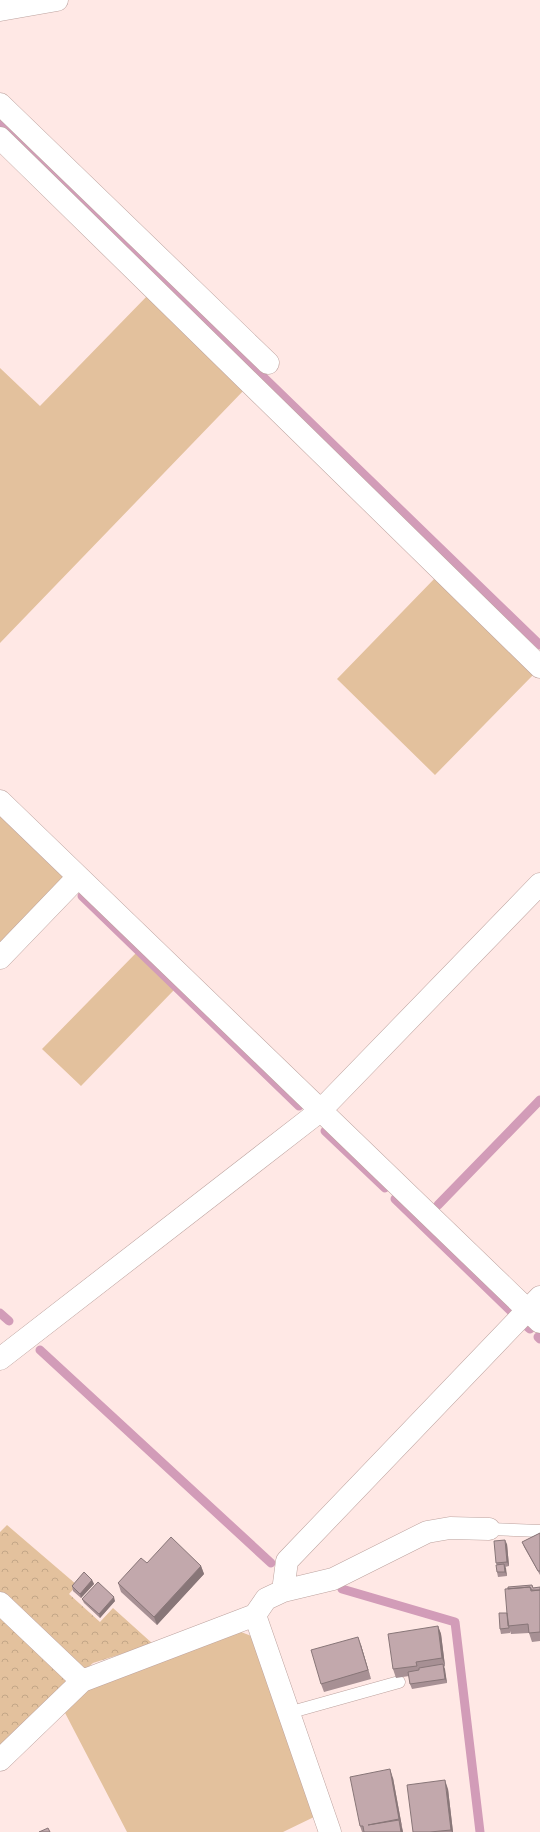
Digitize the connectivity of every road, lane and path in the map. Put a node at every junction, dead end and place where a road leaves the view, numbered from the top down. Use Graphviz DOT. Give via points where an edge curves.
graph roads {
  1 [pos="57,0"];
  2 [pos="0,10"];
  3 [pos="0,104"];
  4 [pos="0,138"];
  5 [pos="268,363"];
  6 [pos="540,667"];
  7 [pos="0,801"];
  8 [pos="78,877"];
  9 [pos="540,884"];
  10 [pos="0,958"];
  11 [pos="320,1111"];
  12 [pos="536,1309"];
  13 [pos="0,1359"];
  14 [pos="489,1529"];
  15 [pos="540,1531"];
  16 [pos="283,1591"];
  17 [pos="0,1603"];
  18 [pos="255,1615"];
  19 [pos="82,1681"];
  20 [pos="399,1682"];
  21 [pos="288,1713"];
  22 [pos="0,1760"];
  23 [pos="327,1831"];
  1 -- 2 [label="street"];
  3 -- 5 [label="street"];
  4 -- 6 [label="street"];
  7 -- 8 [label="street"];
  8 -- 10 [label="street"];
  8 -- 11 [label="street"];
  9 -- 11 [label="street"];
  11 -- 12 [label="street"];
  11 -- 13 [label="street"];
  12 -- 16 [label="street" via="286,1561"];
  14 -- 15 [label="lane"];
  14 -- 16 [label="street" via="450,1528 427,1532 333,1579"];
  16 -- 18 [label="street" via="266,1599"];
  17 -- 19 [label="street"];
  18 -- 19 [label="street"];
  18 -- 21 [label="street"];
  19 -- 22 [label="street"];
  20 -- 21 [label="lane"];
  21 -- 23 [label="street"];
}
